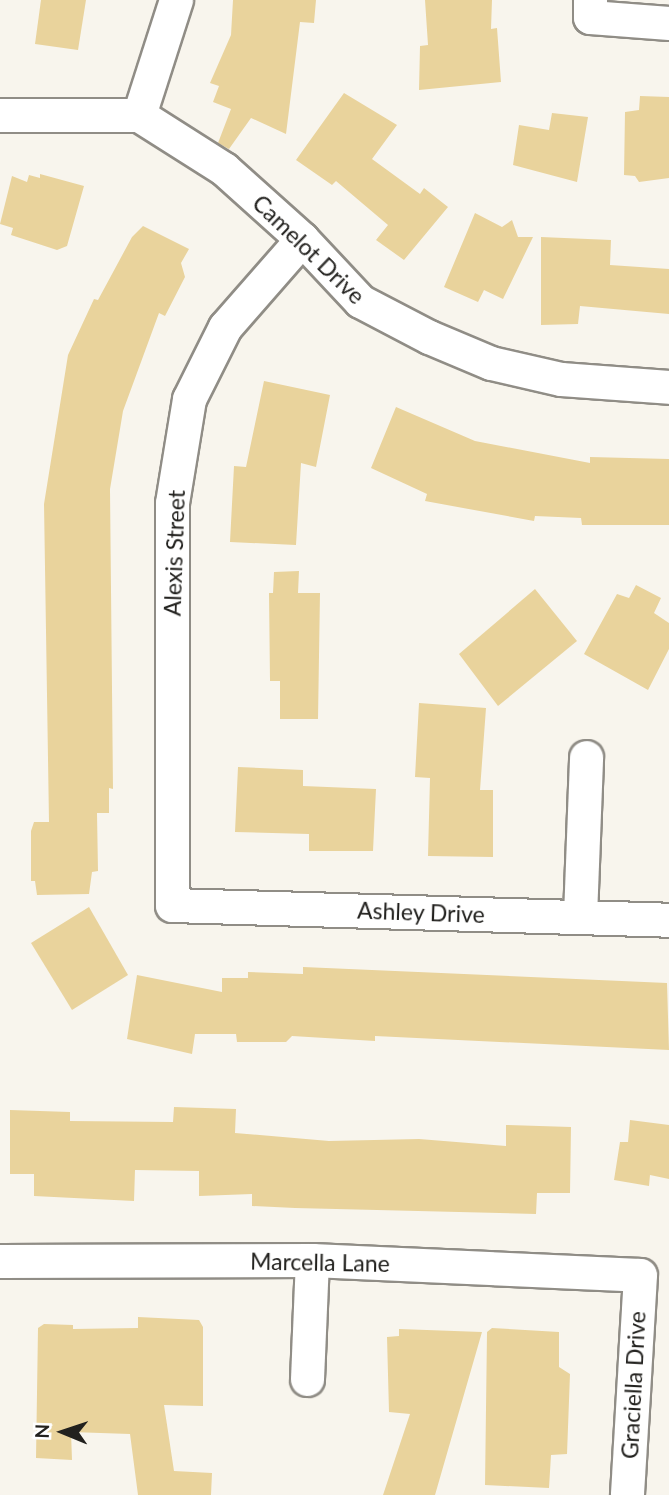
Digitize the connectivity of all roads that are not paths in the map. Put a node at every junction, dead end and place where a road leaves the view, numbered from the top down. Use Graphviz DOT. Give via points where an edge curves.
graph roads {
  1 [pos="176,0"];
  2 [pos="590,0"];
  3 [pos="669,23"];
  4 [pos="0,115"];
  5 [pos="139,116"];
  6 [pos="302,239"];
  7 [pos="669,387"];
  8 [pos="586,757"];
  9 [pos="172,905"];
  10 [pos="580,916"];
  11 [pos="669,920"];
  12 [pos="312,1260"];
  13 [pos="0,1261"];
  14 [pos="639,1275"];
  15 [pos="307,1380"];
  16 [pos="627,1495"];
  1 -- 5 [label="street"];
  2 -- 3 [label="street" via="590,17"];
  4 -- 5 [label="street"];
  5 -- 6 [label="street, Camelot Drive" via="224,169"];
  6 -- 7 [label="street, Camelot Drive" via="360,301 492,363 561,379"];
  6 -- 9 [label="street, Alexis Street" via="225,327 189,399 172,503"];
  8 -- 10 [label="street"];
  9 -- 10 [label="street, Ashley Drive"];
  10 -- 11 [label="street, Ashley Drive"];
  12 -- 13 [label="street, Marcella Lane"];
  12 -- 14 [label="street, Marcella Lane"];
  12 -- 15 [label="street"];
  14 -- 16 [label="street, Graciella Drive"];
}
